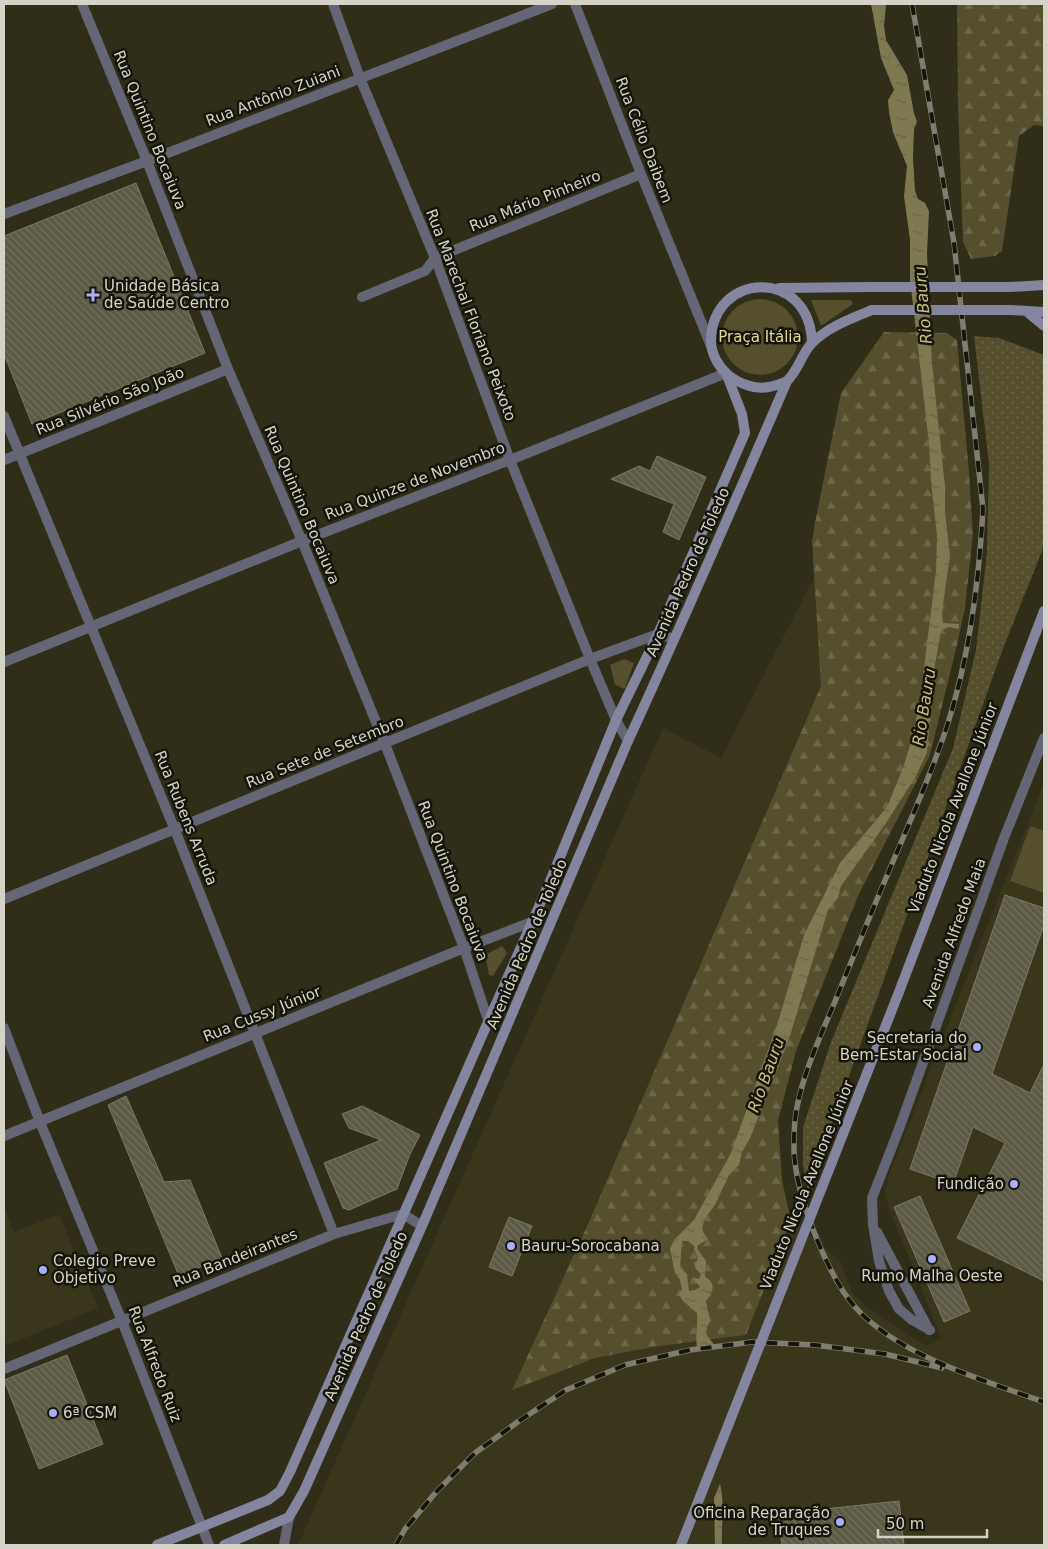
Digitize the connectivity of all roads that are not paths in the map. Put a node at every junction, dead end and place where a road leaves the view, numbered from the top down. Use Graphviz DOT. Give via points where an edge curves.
graph roads {
  1 [pos="82,4"];
  2 [pos="333,4"];
  3 [pos="552,4"];
  4 [pos="575,4"];
  5 [pos="360,78"];
  6 [pos="147,161"];
  7 [pos="642,174"];
  8 [pos="4,214"];
  9 [pos="434,258"];
  10 [pos="1044,285"];
  11 [pos="777,288"];
  12 [pos="362,296"];
  13 [pos="1026,311"];
  14 [pos="1044,312"];
  15 [pos="1044,326"];
  16 [pos="812,343"];
  17 [pos="711,346"];
  18 [pos="228,369"];
  19 [pos="726,373"];
  20 [pos="786,381"];
  21 [pos="4,416"];
  22 [pos="19,454"];
  23 [pos="4,460"];
  24 [pos="510,460"];
  25 [pos="302,541"];
  26 [pos="1044,611"];
  27 [pos="91,627"];
  28 [pos="658,634"];
  29 [pos="674,639"];
  30 [pos="590,659"];
  31 [pos="4,662"];
  32 [pos="616,720"];
  33 [pos="1044,738"];
  34 [pos="628,741"];
  35 [pos="385,744"];
  36 [pos="175,830"];
  37 [pos="552,879"];
  38 [pos="567,887"];
  39 [pos="4,899"];
  40 [pos="532,922"];
  41 [pos="464,948"];
  42 [pos="488,1020"];
  43 [pos="4,1028"];
  44 [pos="255,1033"];
  45 [pos="40,1122"];
  46 [pos="4,1136"];
  47 [pos="403,1214"];
  48 [pos="873,1225"];
  49 [pos="422,1226"];
  50 [pos="334,1234"];
  51 [pos="122,1321"];
  52 [pos="4,1369"];
  53 [pos="289,1517"];
  54 [pos="201,1527"];
  55 [pos="157,1545"];
  56 [pos="209,1545"];
  57 [pos="224,1545"];
  58 [pos="284,1545"];
  59 [pos="681,1545"];
  1 -- 6 [label="street, Rua Quintino Bocaiuva"];
  2 -- 5 [label="street, Rua Marechal Floriano Peixoto"];
  3 -- 5 [label="street, Rua Antônio Zuiani"];
  4 -- 7 [label="street, Rua Célio Daibem"];
  5 -- 6 [label="street, Rua Antônio Zuiani"];
  5 -- 9 [label="street, Rua Marechal Floriano Peixoto"];
  6 -- 8 [label="street, Rua Antônio Zuiani"];
  6 -- 18 [label="street, Rua Quintino Bocaiuva"];
  7 -- 9 [label="street, Rua Mário Pinheiro"];
  7 -- 17 [label="street, Rua Célio Daibem"];
  9 -- 12 [label="street, Rua Mário Pinheiro" via="426,271"];
  9 -- 24 [label="street, Rua Marechal Floriano Peixoto"];
  10 -- 11 [label="main road, bridge"];
  11 -- 16 [label="main road" via="800,304 808,316"];
  11 -- 17 [label="main road" via="743,290 728,299 714,320"];
  13 -- 14 [label="main road"];
  13 -- 15 [label="main road"];
  13 -- 16 [label="main road, bridge" via="872,310 842,322"];
  16 -- 20 [label="main road"];
  17 -- 19 [label="main road" via="716,361"];
  18 -- 22 [label="street, Rua Silvério São João"];
  18 -- 25 [label="street, Rua Quintino Bocaiuva"];
  19 -- 20 [label="main road" via="739,383 755,387 771,387"];
  19 -- 24 [label="street, Rua Quinze de Novembro"];
  19 -- 28 [label="main road, Avenida Pedro de Toledo" via="742,414 744,433"];
  20 -- 29 [label="main road, Avenida Pedro de Toledo"];
  21 -- 22 [label="street, Rua Rubens Arruda"];
  22 -- 23 [label="street, Rua Silvério São João"];
  22 -- 27 [label="street, Rua Rubens Arruda"];
  24 -- 25 [label="street, Rua Quinze de Novembro"];
  24 -- 30 [label="street, Rua Marechal Floriano Peixoto"];
  25 -- 27 [label="street, Rua Quinze de Novembro"];
  25 -- 35 [label="street, Rua Quintino Bocaiuva"];
  26 -- 59 [label="main road, Viaduto Nicola Avallone Júnior, bridge" via="899,992"];
  27 -- 31 [label="street, Rua Quinze de Novembro"];
  27 -- 36 [label="street, Rua Rubens Arruda"];
  28 -- 29 [label="street"];
  28 -- 30 [label="street, Rua Sete de Setembro"];
  28 -- 32 [label="main road, Avenida Pedro de Toledo"];
  29 -- 34 [label="main road, Avenida Pedro de Toledo"];
  30 -- 32 [label="street, Rua Marechal Floriano Peixoto"];
  30 -- 35 [label="street, Rua Sete de Setembro"];
  32 -- 34 [label="street, Rua Marechal Floriano Peixoto"];
  32 -- 37 [label="main road, Avenida Pedro de Toledo"];
  33 -- 48 [label="street, Avenida Alfredo Maia" via="872,1198"];
  34 -- 38 [label="main road, Avenida Pedro de Toledo"];
  35 -- 36 [label="street, Rua Sete de Setembro"];
  35 -- 41 [label="street, Rua Quintino Bocaiuva"];
  36 -- 39 [label="street, Rua Sete de Setembro"];
  36 -- 44 [label="street, Rua Rubens Arruda"];
  37 -- 38 [label="main road"];
  37 -- 40 [label="main road, Avenida Pedro de Toledo"];
  38 -- 49 [label="main road, Avenida Pedro de Toledo"];
  40 -- 41 [label="street, Rua Cussy Júnior"];
  40 -- 42 [label="main road, Avenida Pedro de Toledo"];
  41 -- 42 [label="street, Rua Quintino Bocaiuva"];
  41 -- 44 [label="street, Rua Cussy Júnior"];
  42 -- 47 [label="main road, Avenida Pedro de Toledo"];
  43 -- 45 [label="street, Rua Alfredo Ruiz"];
  44 -- 45 [label="street, Rua Cussy Júnior"];
  44 -- 50 [label="street, Rua Rubens Arruda"];
  45 -- 46 [label="street, Rua Cussy Júnior"];
  45 -- 51 [label="street, Rua Alfredo Ruiz"];
  47 -- 49 [label="street"];
  47 -- 50 [label="street, Rua Bandeirantes"];
  47 -- 54 [label="main road, Avenida Pedro de Toledo" via="280,1492"];
  48 -- 48 [label="street, Avenida Alfredo Maia" via="879,1261 889,1291 899,1309 930,1330"];
  49 -- 53 [label="main road, Avenida Pedro de Toledo" via="304,1491"];
  50 -- 51 [label="street, Rua Bandeirantes"];
  51 -- 52 [label="street, Rua Bandeirantes"];
  51 -- 54 [label="street, Rua Alfredo Ruiz"];
  53 -- 57 [label="main road"];
  53 -- 58 [label="street"];
  54 -- 55 [label="main road"];
  54 -- 56 [label="street, Rua Alfredo Ruiz"];
}
